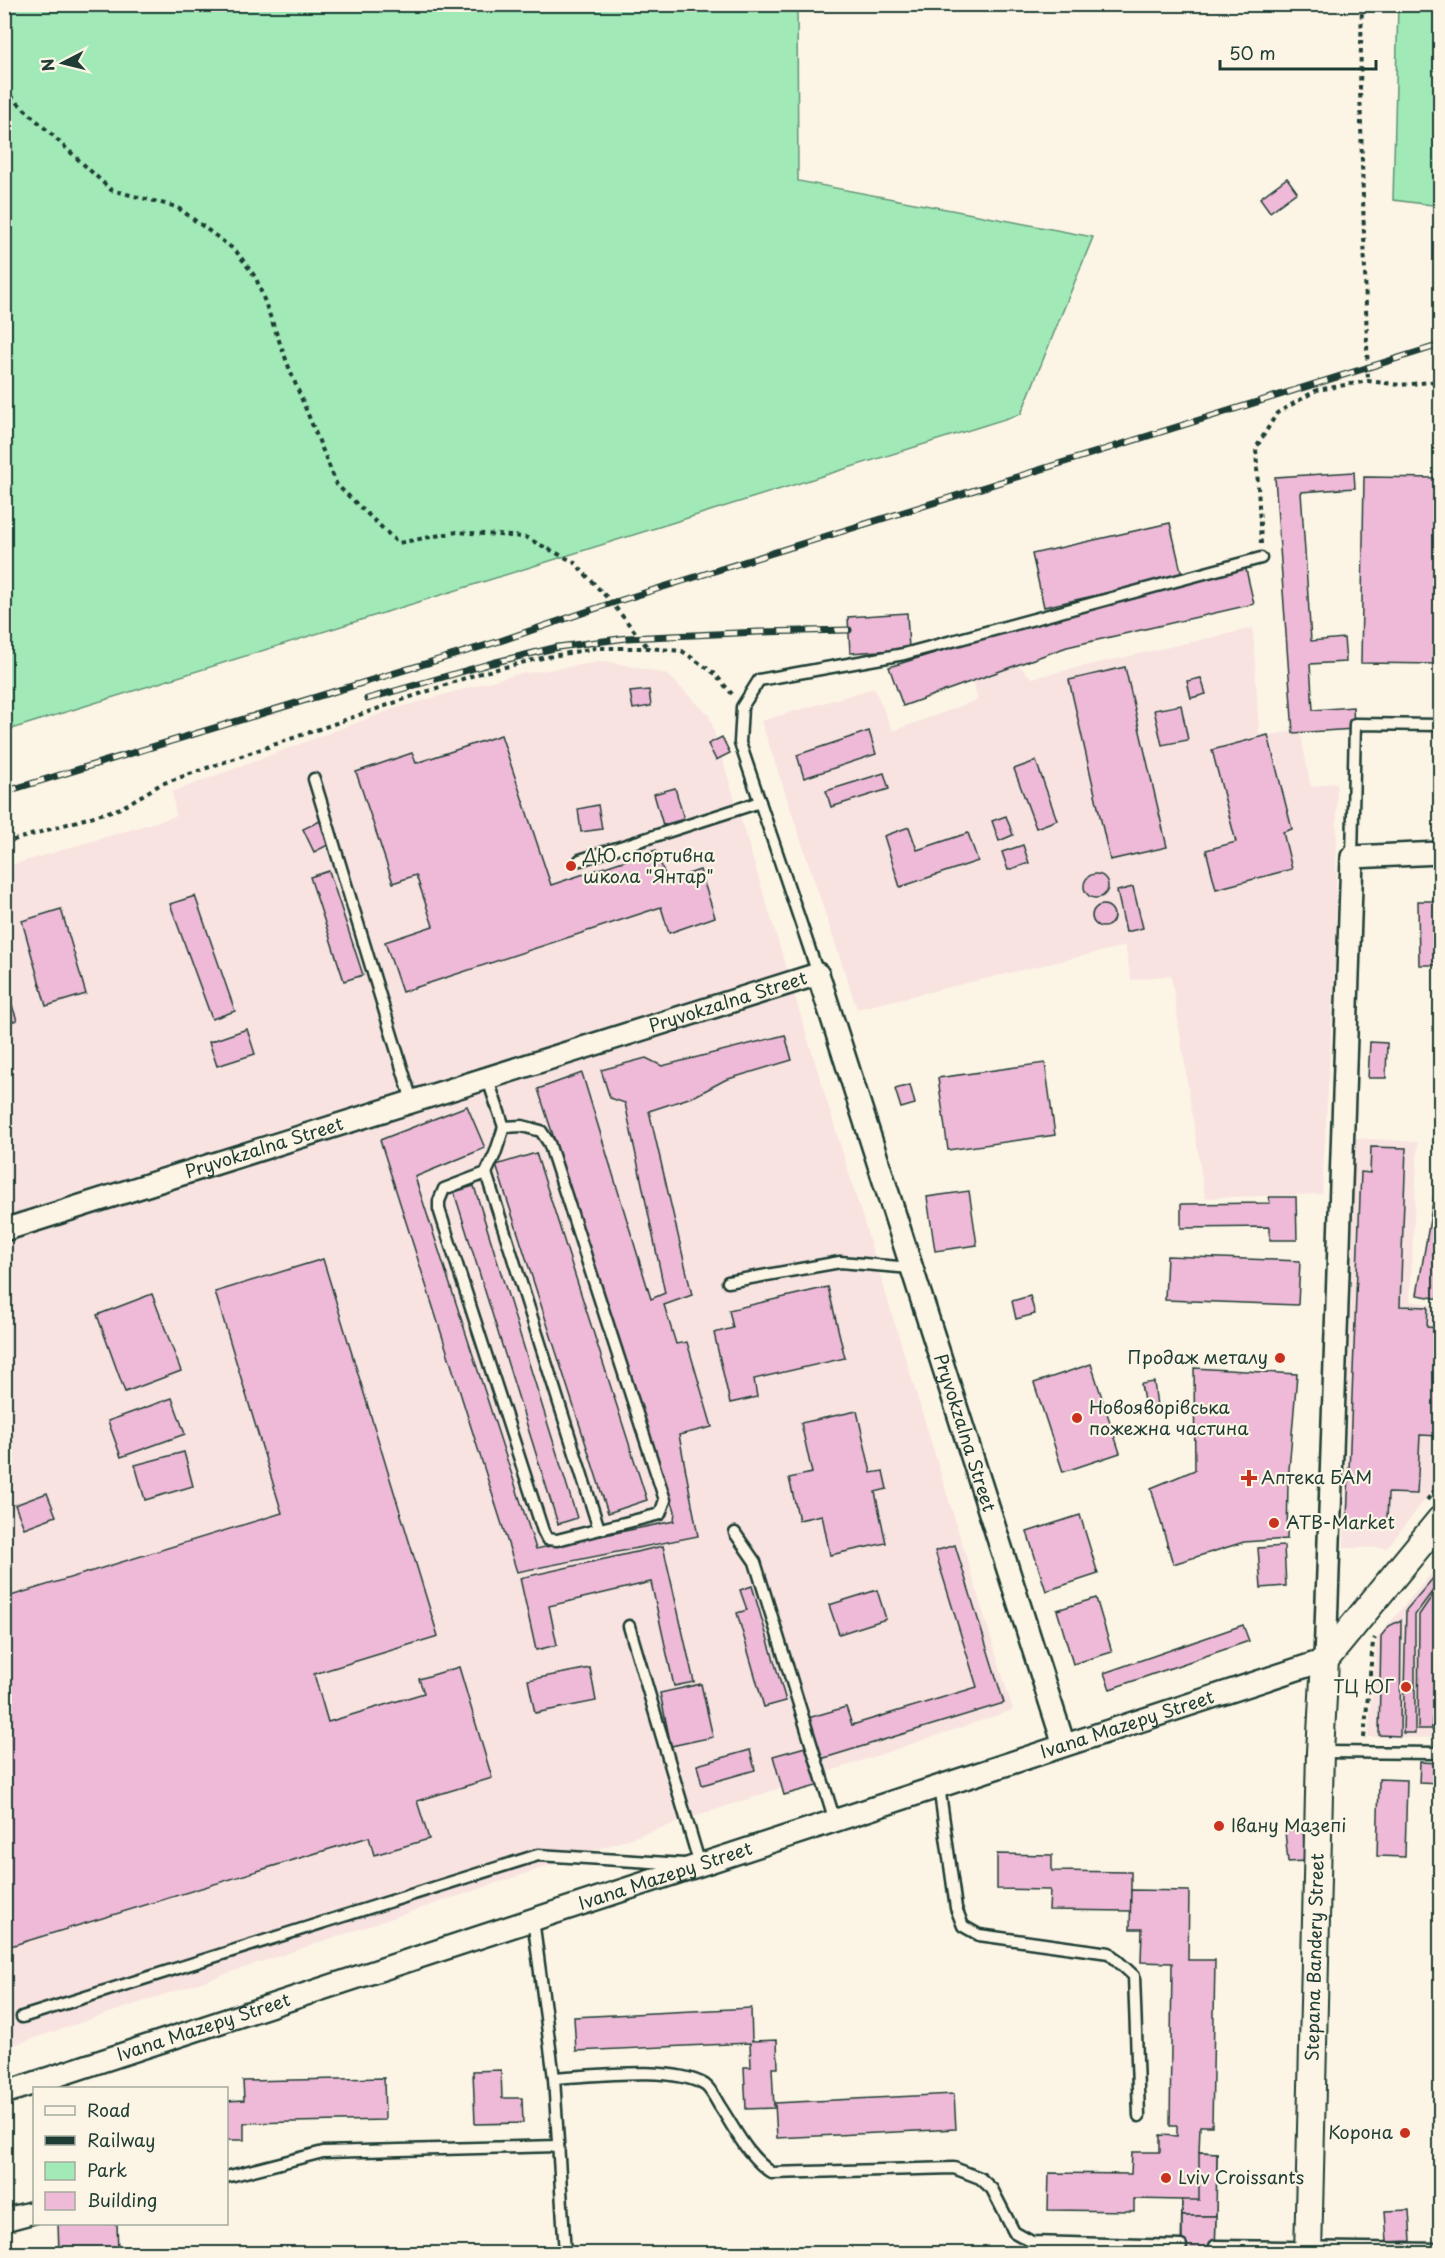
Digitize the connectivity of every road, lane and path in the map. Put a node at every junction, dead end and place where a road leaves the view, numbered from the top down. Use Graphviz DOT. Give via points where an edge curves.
graph roads {
  1 [pos="1362,4"];
  2 [pos="4,90"];
  3 [pos="1368,381"];
  4 [pos="1440,381"];
  5 [pos="1261,558"];
  6 [pos="648,648"];
  7 [pos="742,706"];
  8 [pos="1440,725"];
  9 [pos="314,779"];
  10 [pos="760,802"];
  11 [pos="4,843"];
  12 [pos="1440,853"];
  13 [pos="1352,856"];
  14 [pos="580,860"];
  15 [pos="818,974"];
  16 [pos="487,1077"];
  17 [pos="412,1101"];
  18 [pos="504,1127"];
  19 [pos="486,1173"];
  20 [pos="4,1230"];
  21 [pos="911,1268"];
  22 [pos="728,1282"];
  23 [pos="1440,1520"];
  24 [pos="598,1529"];
  25 [pos="735,1533"];
  26 [pos="629,1626"];
  27 [pos="1377,1635"];
  28 [pos="1325,1660"];
  29 [pos="1064,1745"];
  30 [pos="1320,1752"];
  31 [pos="1362,1752"];
  32 [pos="1440,1753"];
  33 [pos="939,1786"];
  34 [pos="835,1821"];
  35 [pos="700,1865"];
  36 [pos="533,1919"];
  37 [pos="22,2017"];
  38 [pos="554,2078"];
  39 [pos="4,2093"];
  40 [pos="1139,2116"];
  41 [pos="558,2146"];
  42 [pos="228,2176"];
  43 [pos="33,2212"];
  44 [pos="4,2220"];
  45 [pos="1182,2246"];
  46 [pos="1215,2246"];
  47 [pos="1055,2248"];
  48 [pos="1113,2249"];
  49 [pos="1440,2249"];
  50 [pos="1308,2251"];
  51 [pos="1360,2251"];
  52 [pos="565,2253"];
  1 -- 3 [label="path" via="1360,88"];
  2 -- 6 [label="path" via="111,190 177,207 236,250 255,278 338,485 398,543 457,532 525,537 574,562"];
  3 -- 4 [label="path" via="1401,385"];
  3 -- 5 [label="path" via="1317,390 1277,413 1256,448"];
  5 -- 7 [label="lane" via="904,654 759,680"];
  6 -- 7 [label="path" via="681,651 714,673"];
  6 -- 11 [label="path" via="595,648 477,674 161,784 121,808"];
  7 -- 10 [label="lane" via="740,743"];
  8 -- 13 [label="lane" via="1355,724"];
  9 -- 17 [label="lane"];
  10 -- 14 [label="lane"];
  10 -- 15 [label="lane"];
  12 -- 13 [label="street"];
  13 -- 28 [label="street"];
  15 -- 16 [label="street, Pryvokzalna Street"];
  15 -- 21 [label="street, Pryvokzalna Street"];
  16 -- 17 [label="street, Pryvokzalna Street"];
  16 -- 18 [label="lane"];
  17 -- 20 [label="street, Pryvokzalna Street"];
  18 -- 19 [label="lane"];
  18 -- 24 [label="lane" via="541,1131 549,1143 665,1500 660,1514"];
  19 -- 24 [label="lane"];
  19 -- 24 [label="lane" via="444,1189 439,1209 543,1531 547,1539 557,1540"];
  21 -- 22 [label="lane" via="840,1262"];
  21 -- 29 [label="street, Pryvokzalna Street"];
  23 -- 28 [label="street"];
  25 -- 34 [label="lane" via="755,1562"];
  26 -- 35 [label="lane"];
  27 -- 31 [label="path" via="1373,1642"];
  28 -- 29 [label="street, Ivana Mazepy Street"];
  28 -- 30 [label="street, Stepana Bandery Street"];
  29 -- 33 [label="street, Ivana Mazepy Street"];
  30 -- 31 [label="lane"];
  30 -- 50 [label="street, Stepana Bandery Street"];
  31 -- 32 [label="lane"];
  33 -- 34 [label="street, Ivana Mazepy Street"];
  33 -- 40 [label="lane" via="956,1908 963,1926 979,1935 1109,1953 1134,1976"];
  34 -- 35 [label="street, Ivana Mazepy Street"];
  35 -- 36 [label="street, Ivana Mazepy Street"];
  35 -- 37 [label="lane" via="538,1855"];
  36 -- 38 [label="lane"];
  36 -- 39 [label="street, Ivana Mazepy Street"];
  38 -- 41 [label="lane"];
  38 -- 47 [label="lane" via="667,2073 689,2077 708,2087 749,2152 772,2173 954,2168 980,2178 992,2189 1014,2232"];
  41 -- 42 [label="lane" via="323,2152"];
  41 -- 52 [label="lane"];
  43 -- 44 [label="street"];
  45 -- 48 [label="lane"];
  46 -- 50 [label="lane"];
  47 -- 48 [label="lane"];
  49 -- 51 [label="lane"];
  50 -- 51 [label="lane"];
}
